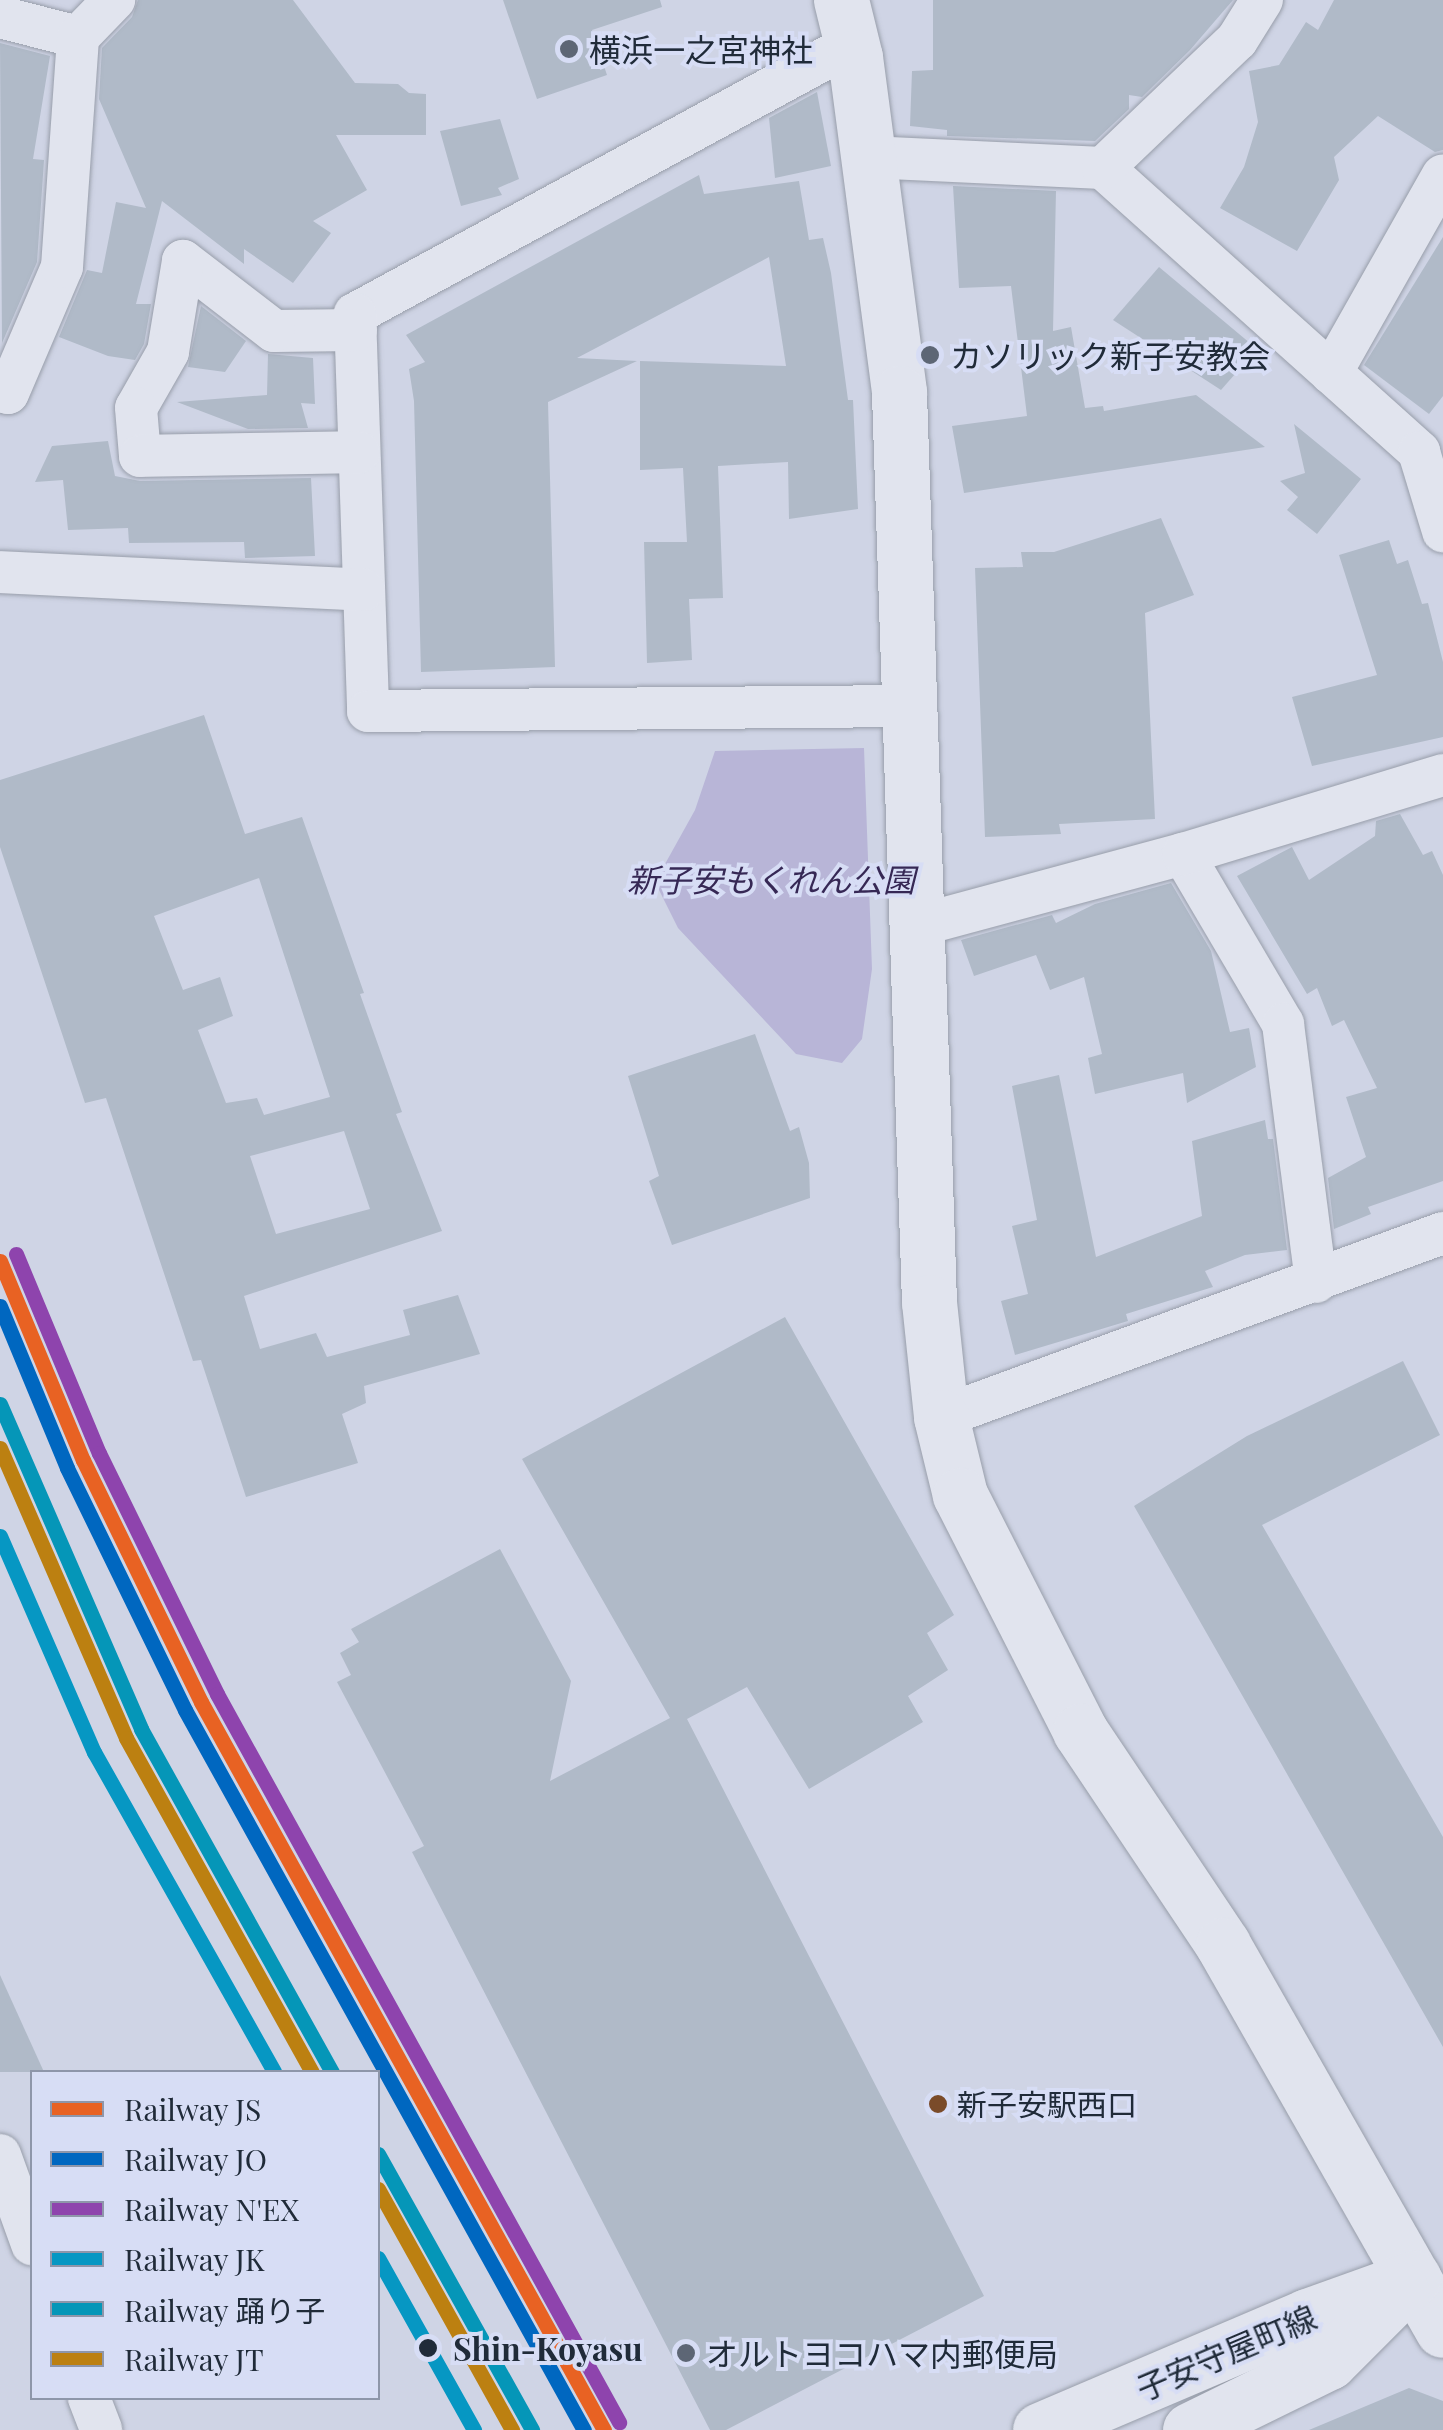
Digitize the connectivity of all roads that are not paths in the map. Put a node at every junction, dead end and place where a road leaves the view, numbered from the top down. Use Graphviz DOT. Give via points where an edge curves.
graph roads {
  1 [pos="114,0"];
  2 [pos="1262,0"];
  3 [pos="0,17"];
  4 [pos="846,22"];
  5 [pos="78,37"];
  6 [pos="868,157"];
  7 [pos="1103,168"];
  8 [pos="1443,176"];
  9 [pos="356,330"];
  10 [pos="1331,373"];
  11 [pos="0,392"];
  12 [pos="359,452"];
  13 [pos="1443,531"];
  14 [pos="0,572"];
  15 [pos="364,590"];
  16 [pos="910,706"];
  17 [pos="1443,775"];
  18 [pos="1184,854"];
  19 [pos="916,926"];
  20 [pos="1443,1232"];
  21 [pos="1316,1282"];
  22 [pos="941,1417"];
  23 [pos="0,2155"];
  24 [pos="30,2238"];
  25 [pos="1428,2268"];
  26 [pos="1443,2330"];
  27 [pos="90,2400"];
  28 [pos="100,2430"];
  29 [pos="1040,2430"];
  30 [pos="1190,2430"];
  1 -- 5 [label="street"];
  2 -- 7 [label="street" via="1237,40"];
  3 -- 5 [label="street"];
  4 -- 6 [label="street"];
  4 -- 9 [label="street" via="355,314"];
  5 -- 11 [label="street" via="62,266 8,393"];
  6 -- 7 [label="street"];
  6 -- 16 [label="street" via="899,393"];
  7 -- 10 [label="street"];
  8 -- 10 [label="street"];
  9 -- 12 [label="street"];
  9 -- 12 [label="street" via="274,331 183,261 168,352 136,408 140,456"];
  10 -- 13 [label="street" via="1419,452"];
  12 -- 15 [label="street"];
  14 -- 15 [label="street"];
  15 -- 16 [label="street" via="368,712"];
  16 -- 19 [label="street"];
  17 -- 18 [label="street"];
  18 -- 19 [label="street"];
  18 -- 21 [label="street" via="1282,1024"];
  19 -- 22 [label="street" via="929,1302"];
  20 -- 21 [label="street"];
  21 -- 22 [label="street"];
  22 -- 25 [label="street" via="960,1495 1080,1730"];
  23 -- 24 [label="street"];
  25 -- 26 [label="street"];
  25 -- 29 [label="street, 子安守屋町線"];
  25 -- 30 [label="street, 子安守屋町線" via="1329,2362"];
  27 -- 28 [label="street"];
}
